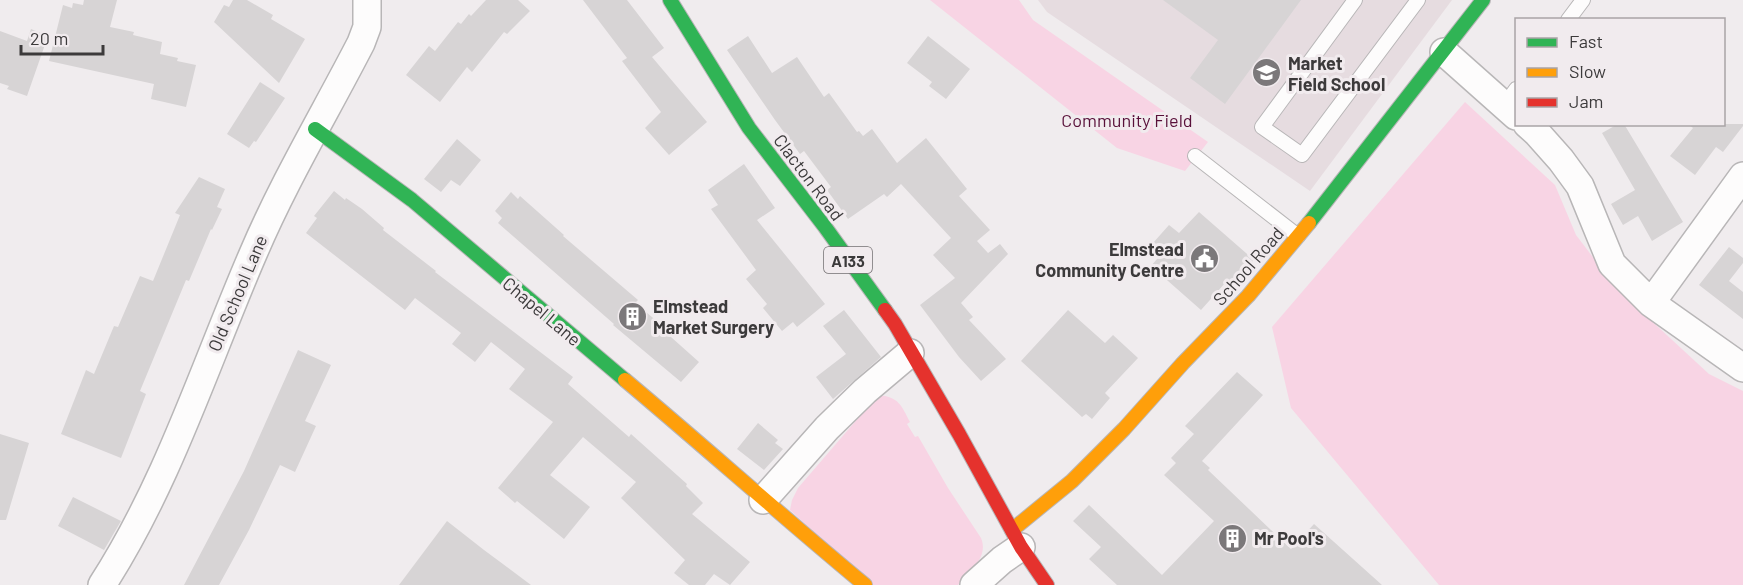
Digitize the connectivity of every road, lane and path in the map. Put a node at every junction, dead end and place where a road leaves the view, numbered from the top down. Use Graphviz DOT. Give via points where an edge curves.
graph roads {
  1 [pos="367,0"];
  2 [pos="670,0"];
  3 [pos="1355,0"];
  4 [pos="1418,0"];
  5 [pos="1483,0"];
  6 [pos="1583,0"];
  7 [pos="1570,18"];
  8 [pos="1444,52"];
  9 [pos="1512,104"];
  10 [pos="1529,126"];
  11 [pos="315,129"];
  12 [pos="1195,156"];
  13 [pos="1743,176"];
  14 [pos="1298,236"];
  15 [pos="1651,303"];
  16 [pos="910,353"];
  17 [pos="1743,368"];
  18 [pos="763,500"];
  19 [pos="1017,538"];
  20 [pos="102,585"];
  21 [pos="865,585"];
  22 [pos="974,585"];
  23 [pos="1047,585"];
  1 -- 11 [label="street, Old School Lane" via="367,27 361,43"];
  2 -- 16 [label="street, Clacton Road / A133" via="749,128 888,315"];
  3 -- 4 [label="lane" via="1262,127 1302,154"];
  5 -- 8 [label="street, School Road"];
  6 -- 7 [label="lane"];
  8 -- 9 [label="street"];
  8 -- 14 [label="street, School Road"];
  10 -- 15 [label="street" via="1580,186 1612,264"];
  11 -- 18 [label="street, Chapel Lane" via="412,200"];
  11 -- 20 [label="street, Old School Lane" via="254,252 161,477"];
  12 -- 14 [label="lane"];
  13 -- 15 [label="street"];
  14 -- 19 [label="street, School Road" via="1248,296"];
  15 -- 17 [label="street"];
  16 -- 18 [label="street" via="827,428"];
  16 -- 19 [label="street, Clacton Road / A133"];
  18 -- 21 [label="street, Chapel Lane"];
  19 -- 22 [label="street" via="1002,560"];
  19 -- 23 [label="street, A133"];
}
